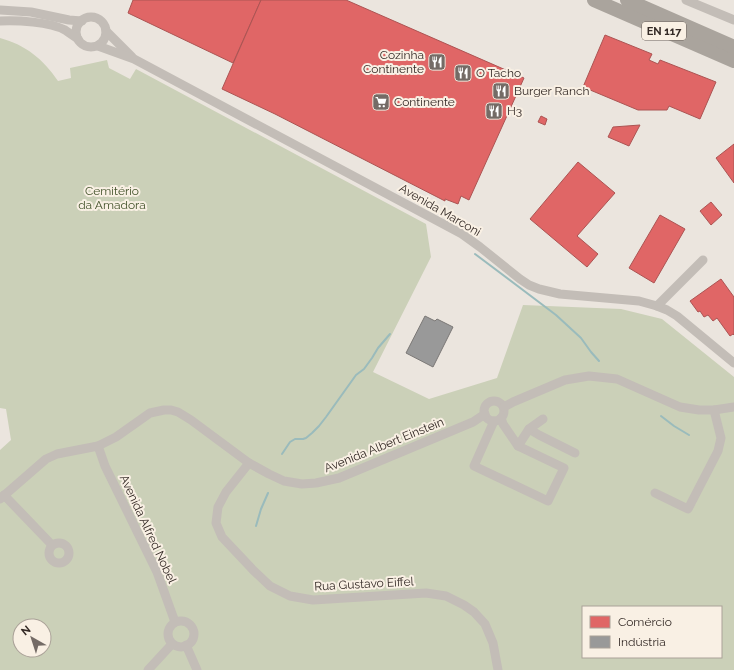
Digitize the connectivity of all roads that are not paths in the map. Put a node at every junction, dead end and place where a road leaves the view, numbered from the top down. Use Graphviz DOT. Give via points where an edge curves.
graph roads {
  1 [pos="594,0"];
  2 [pos="627,0"];
  3 [pos="686,0"];
  4 [pos="0,10"];
  5 [pos="734,20"];
  6 [pos="0,21"];
  7 [pos="82,21"];
  8 [pos="106,31"];
  9 [pos="78,39"];
  10 [pos="98,46"];
  11 [pos="734,47"];
  12 [pos="134,59"];
  13 [pos="734,62"];
  14 [pos="703,260"];
  15 [pos="657,306"];
  16 [pos="734,363"];
  17 [pos="504,407"];
  18 [pos="734,407"];
  19 [pos="714,410"];
  20 [pos="485,414"];
  21 [pos="543,419"];
  22 [pos="498,420"];
  23 [pos="529,429"];
  24 [pos="98,446"];
  25 [pos="518,446"];
  26 [pos="575,453"];
  27 [pos="249,463"];
  28 [pos="655,493"];
  29 [pos="2,497"];
  30 [pos="52,545"];
  31 [pos="175,622"];
  32 [pos="172,644"];
  33 [pos="186,645"];
  34 [pos="148,670"];
  35 [pos="197,670"];
  36 [pos="498,670"];
  1 -- 13 [label="highway, EN 117"];
  2 -- 11 [label="highway, EN 117"];
  3 -- 5 [label="street"];
  4 -- 7 [label="street" via="32,12"];
  6 -- 9 [label="street" via="33,22 52,26"];
  7 -- 8 [label="street" via="89,18 98,19"];
  7 -- 9 [label="street" via="76,31"];
  8 -- 10 [label="street" via="104,40"];
  8 -- 12 [label="street, Avenida Marconi"];
  9 -- 10 [label="street" via="84,46"];
  10 -- 12 [label="street, Avenida Marconi"];
  12 -- 15 [label="street, Avenida Marconi" via="462,234 529,285 560,294 639,301"];
  14 -- 15 [label="street"];
  15 -- 16 [label="street, Avenida Marconi" via="677,316"];
  17 -- 19 [label="street" via="565,380 589,376 617,379 680,407"];
  17 -- 20 [label="street" via="500,402 491,401 484,408"];
  17 -- 22 [label="street" via="504,413"];
  18 -- 19 [label="street"];
  19 -- 28 [label="street" via="720,438 718,451 688,509"];
  20 -- 22 [label="street" via="488,419"];
  20 -- 27 [label="street, Avenida Albert Einstein" via="473,422 355,472 316,484 288,482"];
  21 -- 23 [label="street"];
  22 -- 25 [label="street"];
  22 -- 25 [label="street" via="474,466 548,501 564,468"];
  23 -- 25 [label="street"];
  23 -- 26 [label="street"];
  24 -- 27 [label="street, Avenida Albert Einstein" via="150,414 171,410 191,420"];
  24 -- 29 [label="street, Avenida Albert Einstein" via="51,456"];
  24 -- 31 [label="street, Avenida Alfred Nobel" via="105,466 157,572"];
  27 -- 36 [label="street, Rua Gustavo Eiffel" via="220,502 216,522 222,537 270,586 290,596 313,600 426,593 446,596 474,612 485,624 493,642"];
  29 -- 30 [label="street"];
  31 -- 32 [label="street" via="168,632"];
  31 -- 33 [label="street" via="183,621 192,628 193,636"];
  32 -- 33 [label="street"];
  32 -- 34 [label="street"];
  33 -- 35 [label="street"];
}
